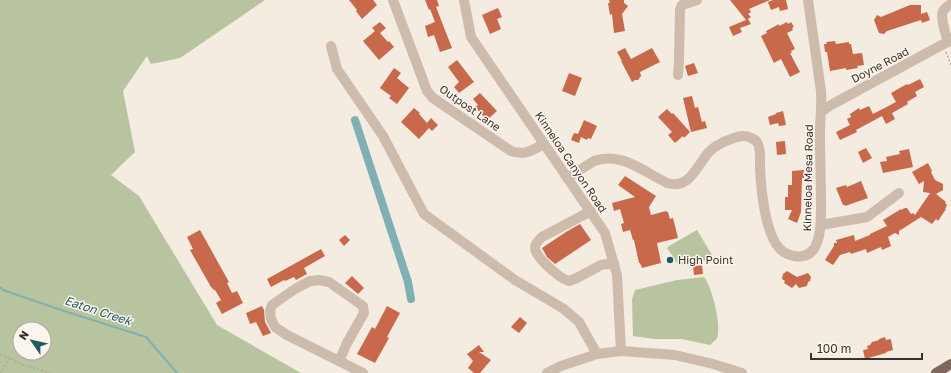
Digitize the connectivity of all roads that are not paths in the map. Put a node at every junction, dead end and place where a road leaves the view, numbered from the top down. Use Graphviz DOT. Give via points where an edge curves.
graph roads {
  1 [pos="393,0"];
  2 [pos="464,0"];
  3 [pos="697,0"];
  4 [pos="808,0"];
  5 [pos="951,4"];
  6 [pos="947,42"];
  7 [pos="331,46"];
  8 [pos="678,75"];
  9 [pos="821,112"];
  10 [pos="544,144"];
  11 [pos="567,178"];
  12 [pos="900,193"];
  13 [pos="591,211"];
  14 [pos="820,225"];
  15 [pos="614,263"];
  16 [pos="621,351"];
  17 [pos="597,354"];
  18 [pos="339,361"];
  19 [pos="951,364"];
  20 [pos="363,373"];
  21 [pos="547,373"];
  22 [pos="742,373"];
  23 [pos="936,373"];
  1 -- 10 [label="street, Outpost Lane" via="427,91 433,98 511,151 528,152"];
  2 -- 10 [label="street, Kinneloa Canyon Road" via="471,37"];
  3 -- 8 [label="street" via="682,5 680,9"];
  4 -- 9 [label="street, Kinneloa Mesa Road" via="822,91"];
  5 -- 6 [label="street" via="943,13"];
  6 -- 9 [label="street, Doyne Road"];
  7 -- 17 [label="street" via="337,69 383,136 424,214 515,280 564,308 579,322"];
  9 -- 14 [label="street, Kinneloa Mesa Road"];
  10 -- 11 [label="street, Kinneloa Canyon Road"];
  11 -- 13 [label="street, Kinneloa Canyon Road"];
  11 -- 14 [label="street, Kinneloa Mesa Road" via="598,159 610,158 627,162 674,185 691,177 711,150 730,139 743,136 756,141 759,149 765,211 771,234 780,249 792,256 808,254 818,242"];
  12 -- 14 [label="street" via="867,217"];
  13 -- 15 [label="street, Kinneloa Canyon Road" via="605,232"];
  13 -- 15 [label="street" via="542,237 535,246 536,250 540,259 564,280 569,281 601,265"];
  15 -- 16 [label="street, Kinneloa Canyon Road" via="617,274"];
  16 -- 17 [label="street"];
  16 -- 22 [label="street" via="675,355"];
  17 -- 21 [label="street"];
  18 -- 18 [label="street" via="286,335 275,326 271,319 272,305 310,281 319,280 329,282 362,306 364,313 346,343"];
  18 -- 20 [label="street"];
  19 -- 23 [label="main road"];
}
